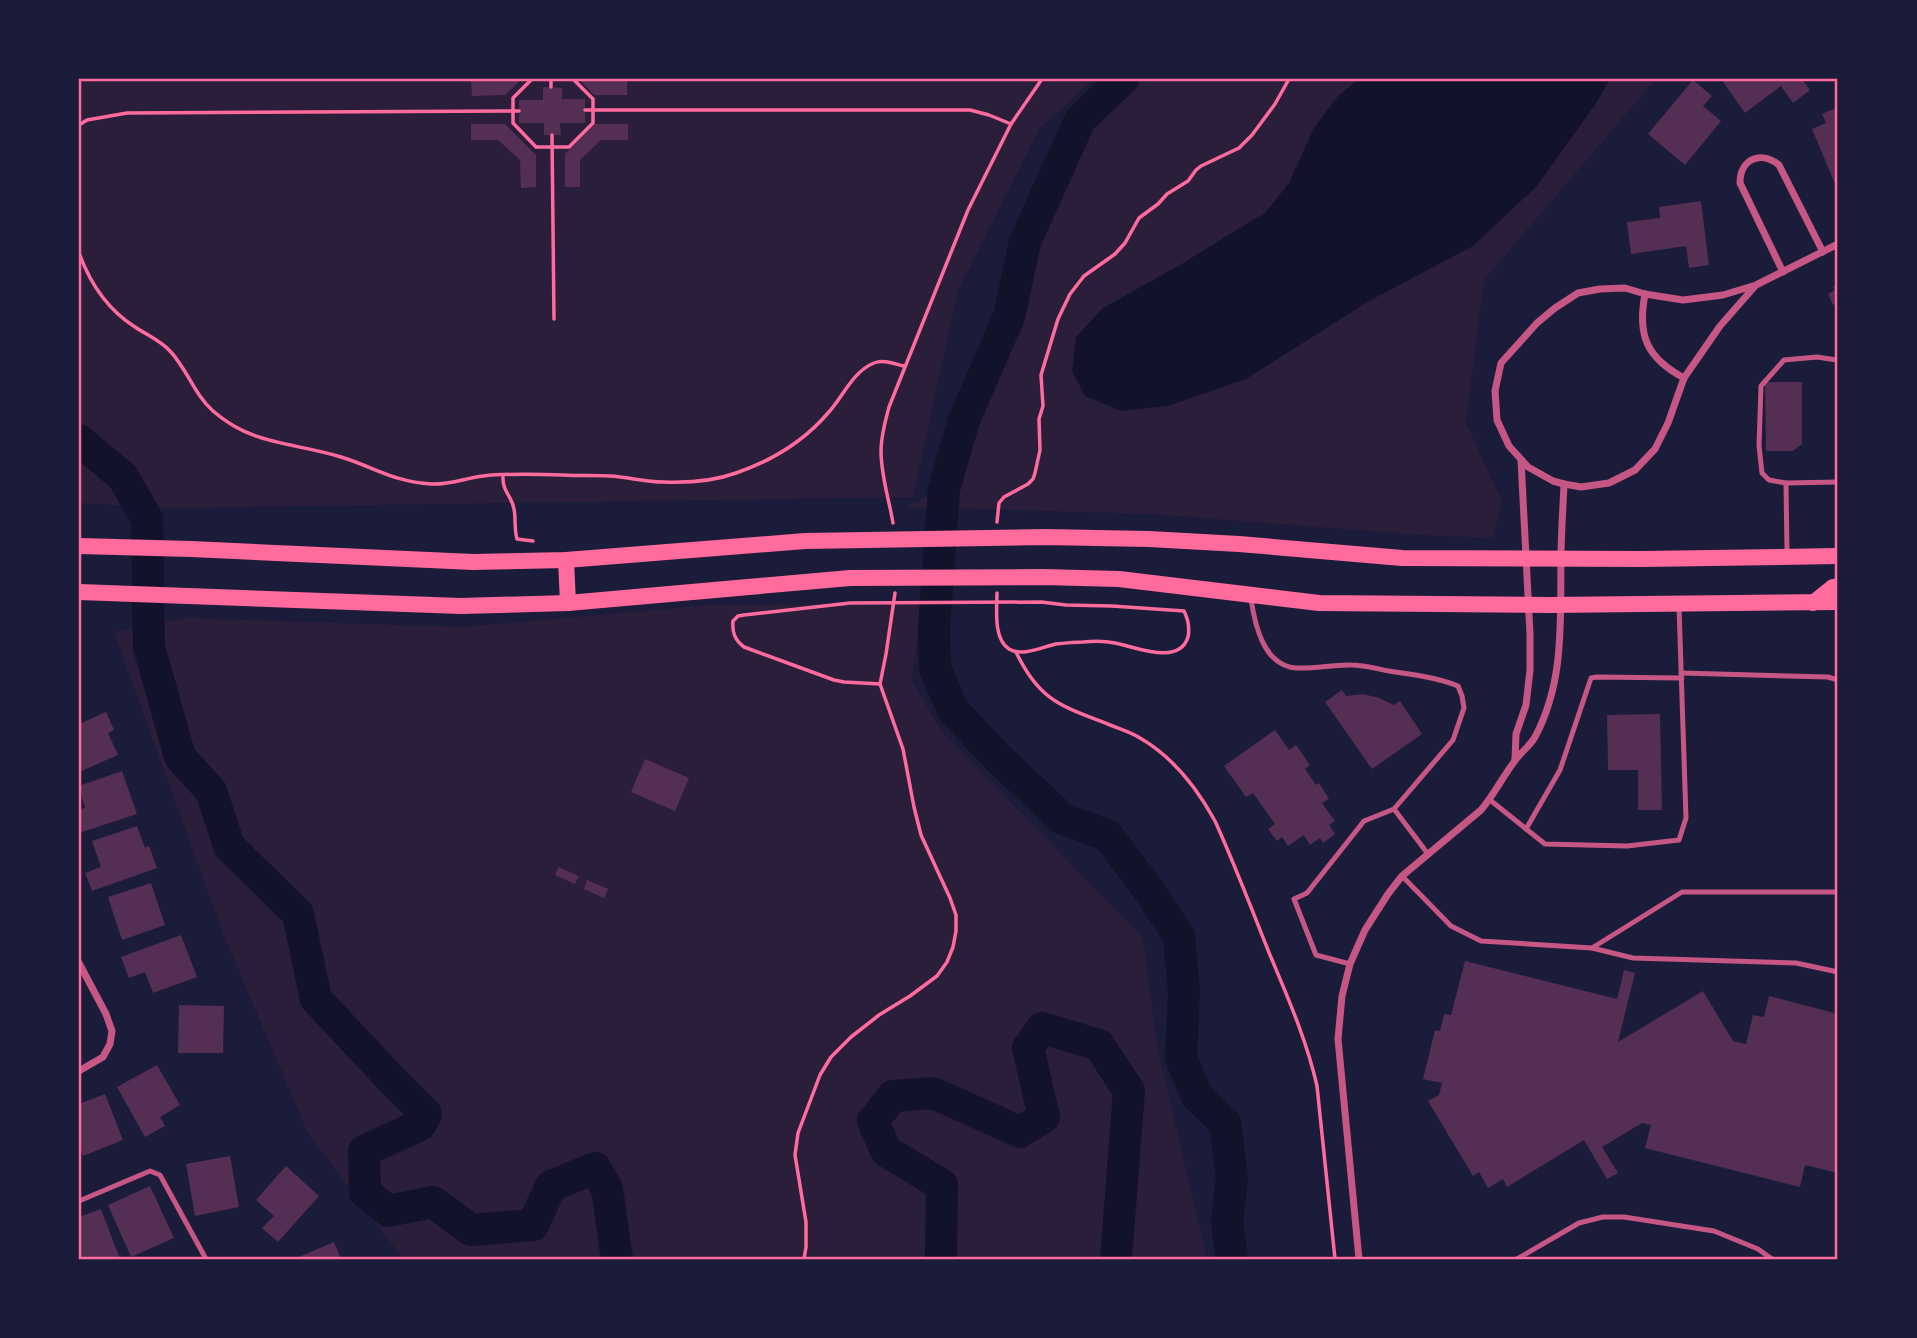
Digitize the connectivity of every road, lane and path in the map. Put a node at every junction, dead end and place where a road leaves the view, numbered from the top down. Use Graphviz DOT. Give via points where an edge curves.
graph roads {
  1 [pos="532,79"];
  2 [pos="551,79"];
  3 [pos="573,79"];
  4 [pos="1042,79"];
  5 [pos="1289,79"];
  6 [pos="551,88"];
  7 [pos="585,110"];
  8 [pos="593,110"];
  9 [pos="512,111"];
  10 [pos="519,111"];
  11 [pos="1011,124"];
  12 [pos="79,125"];
  13 [pos="552,135"];
  14 [pos="552,147"];
  15 [pos="1838,244"];
  16 [pos="1823,252"];
  17 [pos="79,253"];
  18 [pos="1783,272"];
  19 [pos="1756,285"];
  20 [pos="1645,294"];
  21 [pos="554,319"];
  22 [pos="1838,363"];
  23 [pos="904,366"];
  24 [pos="1684,378"];
  25 [pos="1521,460"];
  26 [pos="503,475"];
  27 [pos="1838,482"];
  28 [pos="1786,483"];
  29 [pos="1564,484"];
  30 [pos="997,525"];
  31 [pos="894,527"];
  32 [pos="533,541"];
  33 [pos="79,546"];
  34 [pos="1787,556"];
  35 [pos="1838,556"];
  36 [pos="1526,559"];
  37 [pos="1561,559"];
  38 [pos="566,560"];
  39 [pos="896,586"];
  40 [pos="1838,586"];
  41 [pos="997,591"];
  42 [pos="79,592"];
  43 [pos="1251,596"];
  44 [pos="568,603"];
  45 [pos="1813,603"];
  46 [pos="1838,603"];
  47 [pos="1679,604"];
  48 [pos="1528,605"];
  49 [pos="1561,605"];
  50 [pos="1016,652"];
  51 [pos="1682,675"];
  52 [pos="1838,680"];
  53 [pos="880,684"];
  54 [pos="1515,761"];
  55 [pos="1490,800"];
  56 [pos="1394,809"];
  57 [pos="1526,829"];
  58 [pos="1428,854"];
  59 [pos="1402,876"];
  60 [pos="1838,892"];
  61 [pos="1592,948"];
  62 [pos="79,963"];
  63 [pos="1350,964"];
  64 [pos="1838,972"];
  65 [pos="79,1071"];
  66 [pos="79,1201"];
  67 [pos="205,1259"];
  68 [pos="804,1259"];
  69 [pos="1335,1259"];
  70 [pos="1359,1259"];
  71 [pos="1517,1259"];
  72 [pos="1772,1259"];
  1 -- 9 [label="path" via="513,98"];
  2 -- 6 [label="path"];
  3 -- 8 [label="path" via="593,99"];
  4 -- 11 [label="path"];
  5 -- 30 [label="path" via="1239,148 1201,166 1139,218 1125,243 1084,276 1070,295 1041,375 1043,406 1035,473 1028,484 999,503"];
  7 -- 8 [label="path"];
  8 -- 11 [label="path" via="970,110"];
  8 -- 14 [label="path" via="593,123 569,147"];
  9 -- 10 [label="path"];
  9 -- 12 [label="path" via="127,113"];
  9 -- 14 [label="path" via="513,123 536,147"];
  11 -- 23 [label="path" via="968,210"];
  13 -- 14 [label="path"];
  14 -- 21 [label="path"];
  15 -- 16 [label="street"];
  16 -- 18 [label="street"];
  16 -- 18 [label="street" via="1779,165 1767,157 1753,159 1742,169 1740,183"];
  17 -- 26 [label="path" via="87,274 112,309 169,350 211,409 252,436 341,457 412,482 434,484"];
  18 -- 19 [label="street"];
  19 -- 20 [label="street" via="1683,300"];
  19 -- 24 [label="street"];
  20 -- 24 [label="street" via="1641,314 1652,354 1666,369"];
  20 -- 25 [label="street" via="1625,289 1578,293 1537,323 1501,363 1495,391 1497,420 1508,446"];
  22 -- 28 [label="lane" via="1837,359 1817,357 1784,360 1761,386 1762,473 1769,480"];
  23 -- 26 [label="path" via="877,361 865,367 813,429 785,450 734,474 662,482 612,476"];
  23 -- 31 [label="path" via="884,426 881,452"];
  24 -- 29 [label="street" via="1655,449 1635,470 1609,483"];
  25 -- 29 [label="street"];
  25 -- 36 [label="street"];
  26 -- 32 [label="path" via="517,539"];
  27 -- 28 [label="lane"];
  28 -- 34 [label="lane"];
  29 -- 37 [label="street"];
  33 -- 38 [label="main road" via="473,562"];
  34 -- 35 [label="main road"];
  34 -- 37 [label="main road"];
  36 -- 37 [label="main road"];
  36 -- 38 [label="main road" via="1402,558 1239,544 1044,537 805,541"];
  36 -- 48 [label="street"];
  37 -- 49 [label="street"];
  38 -- 44 [label="main road"];
  39 -- 53 [label="path"];
  40 -- 45 [label="main road"];
  41 -- 50 [label="path" via="1001,640"];
  42 -- 44 [label="main road" via="461,606"];
  43 -- 44 [label="main road" via="1119,579 850,578"];
  43 -- 48 [label="main road" via="1319,604"];
  43 -- 56 [label="lane" via="1266,650 1287,667 1355,665 1458,686 1464,708 1453,740"];
  45 -- 46 [label="main road"];
  45 -- 47 [label="main road"];
  47 -- 49 [label="main road"];
  47 -- 51 [label="lane"];
  48 -- 49 [label="main road"];
  48 -- 54 [label="street" via="1530,670"];
  49 -- 54 [label="street" via="1560,648 1545,717 1534,740"];
  50 -- 53 [label="path" via="1102,642 1167,653 1184,646 1189,626 1184,611 1041,602 850,603 738,616 733,621 736,641 744,647 834,680"];
  50 -- 69 [label="path" via="1035,683 1058,704 1137,736 1159,751 1189,781 1215,821 1306,1044 1317,1086"];
  51 -- 52 [label="lane"];
  51 -- 57 [label="lane" via="1591,678 1560,770"];
  51 -- 57 [label="lane" via="1686,818 1679,840 1627,846 1545,844"];
  53 -- 68 [label="path" via="903,749 921,835 950,898 956,931 947,962 937,976 851,1037 820,1075 798,1133 795,1155 806,1222"];
  54 -- 55 [label="street"];
  55 -- 57 [label="lane"];
  55 -- 58 [label="street"];
  56 -- 58 [label="lane"];
  56 -- 63 [label="lane" via="1364,821 1307,893 1294,899 1316,956"];
  58 -- 59 [label="street"];
  59 -- 61 [label="lane" via="1451,926 1481,941"];
  59 -- 63 [label="street" via="1365,930"];
  60 -- 61 [label="lane" via="1682,892"];
  61 -- 64 [label="lane" via="1633,958 1796,963"];
  62 -- 65 [label="street" via="112,1031 103,1057"];
  63 -- 70 [label="street" via="1338,1039"];
  66 -- 67 [label="lane" via="150,1171 160,1175"];
  71 -- 72 [label="lane" via="1579,1223 1624,1217 1714,1231"];
}
